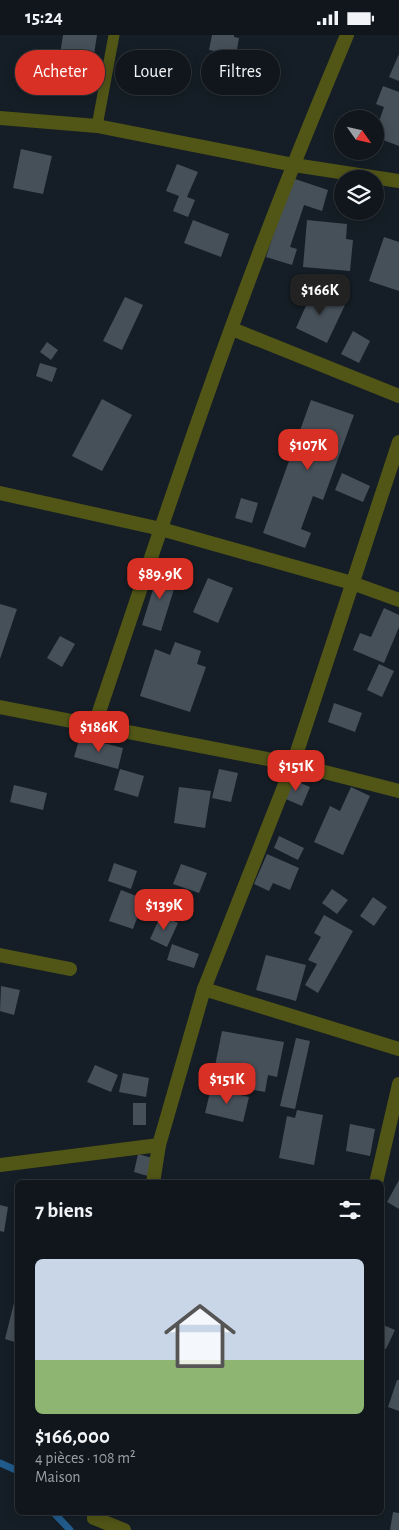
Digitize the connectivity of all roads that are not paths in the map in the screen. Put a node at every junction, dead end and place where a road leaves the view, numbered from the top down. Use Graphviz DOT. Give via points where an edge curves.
graph roads {
  1 [pos="114,35"];
  2 [pos="347,35"];
  3 [pos="0,118"];
  4 [pos="97,126"];
  5 [pos="294,165"];
  6 [pos="399,181"];
  7 [pos="232,329"];
  8 [pos="399,396"];
  9 [pos="399,442"];
  10 [pos="0,493"];
  11 [pos="160,529"];
  12 [pos="352,583"];
  13 [pos="399,601"];
  14 [pos="0,707"];
  15 [pos="94,724"];
  16 [pos="292,764"];
  17 [pos="399,791"];
  18 [pos="0,955"];
  19 [pos="70,969"];
  20 [pos="204,989"];
  21 [pos="399,1049"];
  22 [pos="399,1083"];
  23 [pos="159,1145"];
  24 [pos="0,1165"];
  25 [pos="153,1180"];
  26 [pos="377,1180"];
  27 [pos="95,1515"];
  28 [pos="124,1530"];
  1 -- 4 [label="lane"];
  2 -- 5 [label="street"];
  3 -- 4 [label="street"];
  4 -- 5 [label="street"];
  5 -- 6 [label="street"];
  5 -- 7 [label="street"];
  7 -- 8 [label="street"];
  7 -- 11 [label="street"];
  9 -- 12 [label="street"];
  10 -- 11 [label="street"];
  11 -- 12 [label="street"];
  11 -- 15 [label="street"];
  12 -- 13 [label="street"];
  12 -- 16 [label="street"];
  14 -- 15 [label="street"];
  15 -- 16 [label="street"];
  16 -- 17 [label="street"];
  16 -- 20 [label="street"];
  18 -- 19 [label="street"];
  20 -- 21 [label="street"];
  20 -- 23 [label="street"];
  22 -- 26 [label="street"];
  23 -- 24 [label="street"];
  23 -- 25 [label="street"];
  27 -- 28 [label="street" via="94,1518"];
}
